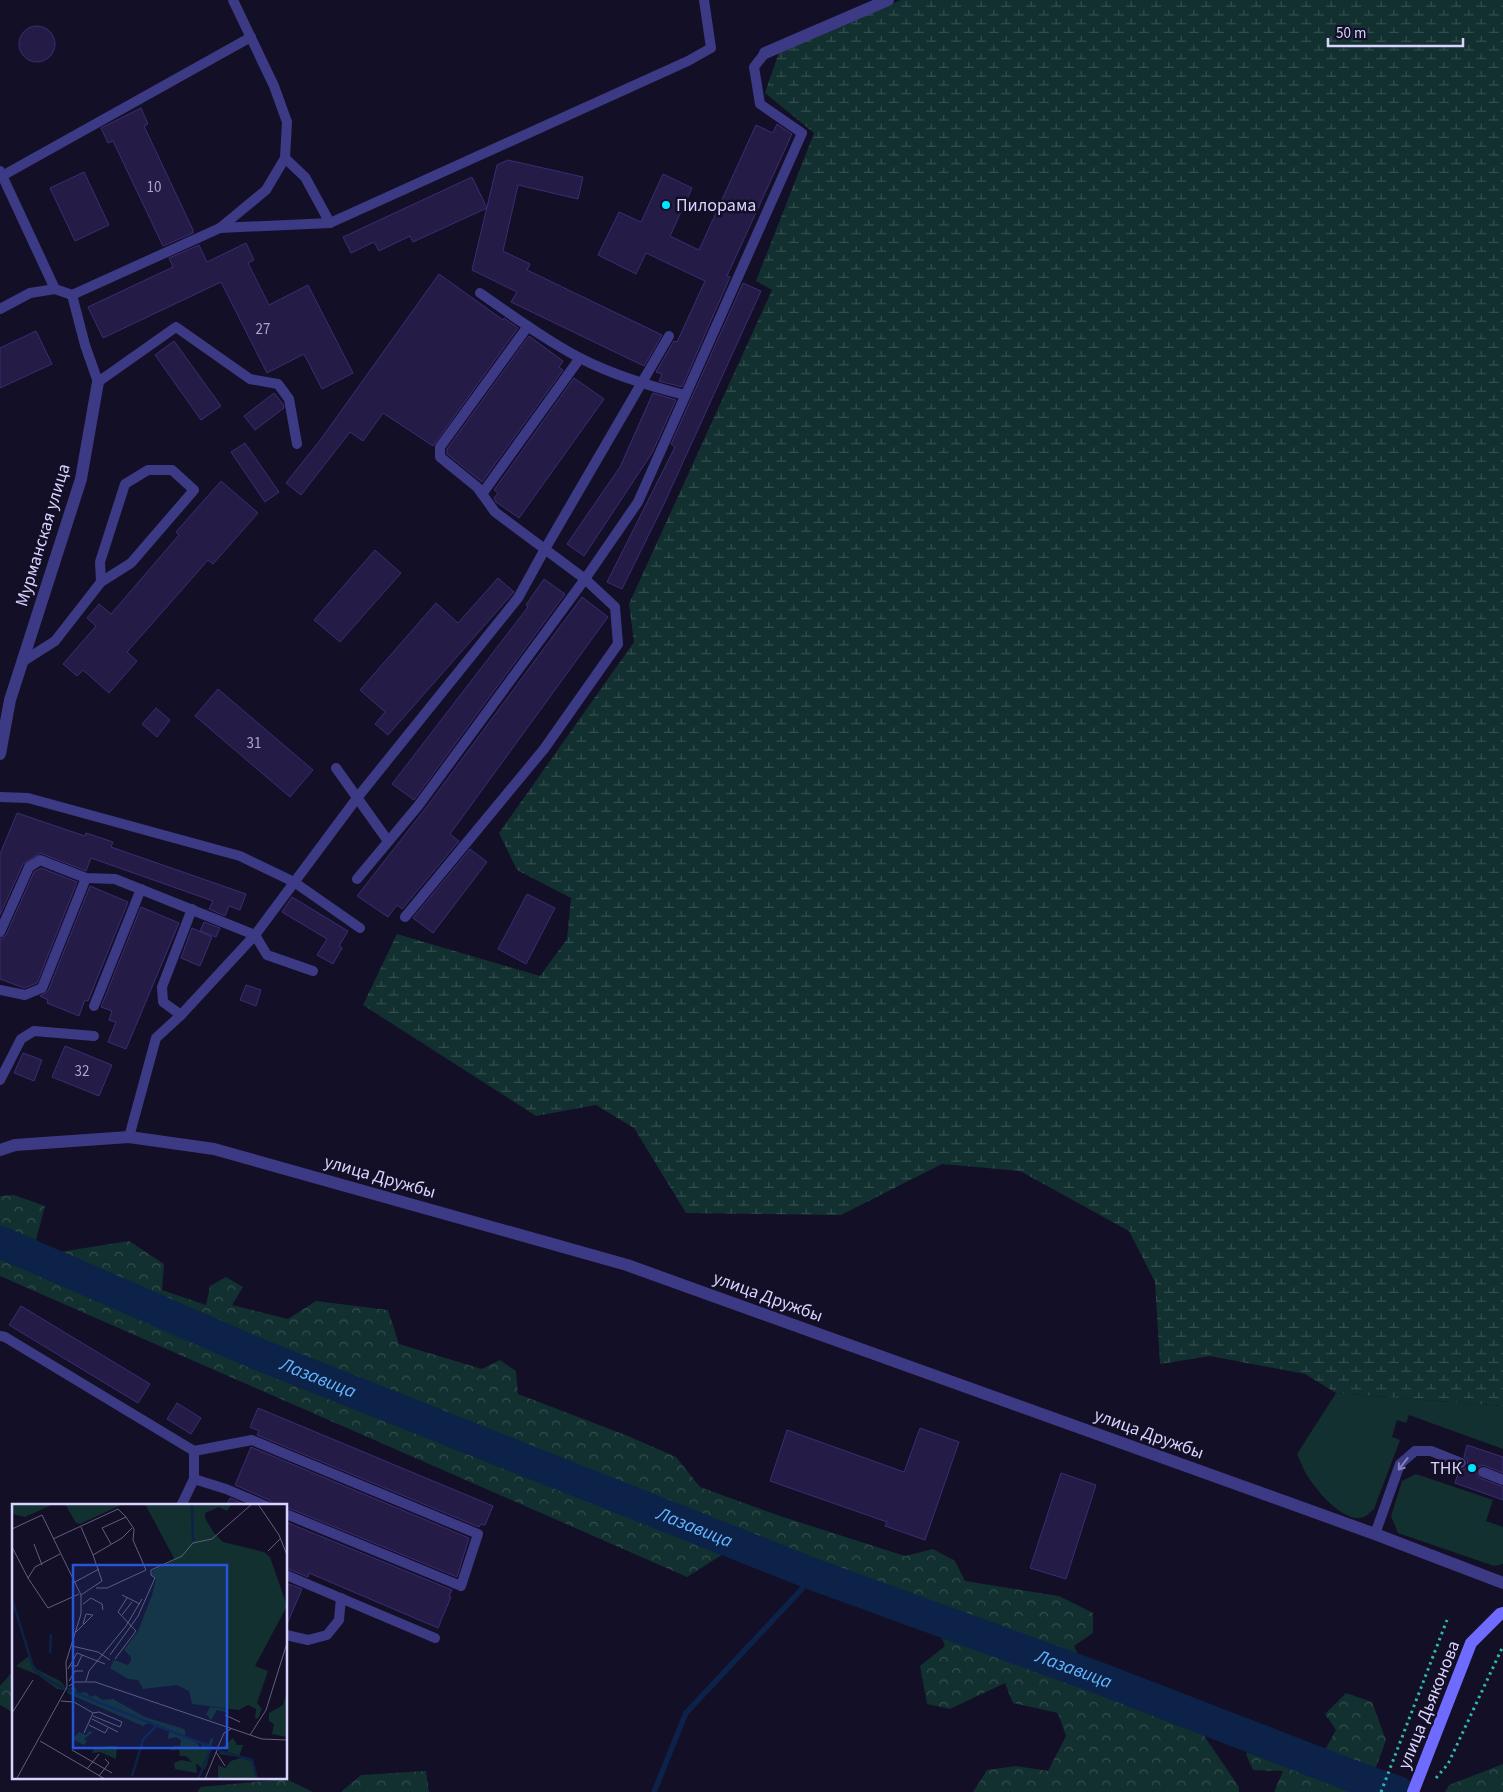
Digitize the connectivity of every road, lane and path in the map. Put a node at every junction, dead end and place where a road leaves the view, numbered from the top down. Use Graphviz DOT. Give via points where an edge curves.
graph roads {
  1 [pos="233,0"];
  2 [pos="704,0"];
  3 [pos="888,0"];
  4 [pos="251,37"];
  5 [pos="765,53"];
  6 [pos="285,158"];
  7 [pos="1,174"];
  8 [pos="330,223"];
  9 [pos="220,228"];
  10 [pos="55,289"];
  11 [pos="480,293"];
  12 [pos="72,295"];
  13 [pos="0,309"];
  14 [pos="528,326"];
  15 [pos="669,336"];
  16 [pos="580,358"];
  17 [pos="98,382"];
  18 [pos="641,384"];
  19 [pos="685,395"];
  20 [pos="297,444"];
  21 [pos="482,494"];
  22 [pos="545,549"];
  23 [pos="585,580"];
  24 [pos="101,582"];
  25 [pos="22,662"];
  26 [pos="0,754"];
  27 [pos="336,768"];
  28 [pos="0,796"];
  29 [pos="357,798"];
  30 [pos="388,841"];
  31 [pos="86,878"];
  32 [pos="356,879"];
  33 [pos="294,882"];
  34 [pos="141,889"];
  35 [pos="192,910"];
  36 [pos="405,917"];
  37 [pos="360,928"];
  38 [pos="0,932"];
  39 [pos="255,935"];
  40 [pos="313,971"];
  41 [pos="0,990"];
  42 [pos="94,1006"];
  43 [pos="181,1015"];
  44 [pos="94,1036"];
  45 [pos="0,1080"];
  46 [pos="129,1137"];
  47 [pos="0,1150"];
  48 [pos="0,1336"];
  49 [pos="194,1452"];
  50 [pos="1461,1463"];
  51 [pos="1483,1472"];
  52 [pos="194,1479"];
  53 [pos="1503,1480"];
  54 [pos="182,1504"];
  55 [pos="261,1504"];
  56 [pos="288,1515"];
  57 [pos="1374,1534"];
  58 [pos="288,1576"];
  59 [pos="1503,1583"];
  60 [pos="341,1598"];
  61 [pos="1503,1613"];
  62 [pos="1447,1620"];
  63 [pos="288,1635"];
  64 [pos="434,1638"];
  65 [pos="1503,1646"];
  66 [pos="1432,1782"];
  67 [pos="1381,1792"];
  68 [pos="1413,1792"];
  1 -- 4 [label="lane"];
  2 -- 8 [label="lane" via="711,48 696,57"];
  3 -- 5 [label="street"];
  4 -- 6 [label="lane" via="274,86 286,122"];
  4 -- 7 [label="lane"];
  5 -- 19 [label="lane" via="754,67 760,104 802,133"];
  6 -- 8 [label="lane" via="306,177"];
  6 -- 9 [label="lane" via="266,190"];
  7 -- 10 [label="lane"];
  8 -- 9 [label="lane"];
  9 -- 12 [label="lane"];
  10 -- 12 [label="lane"];
  10 -- 13 [label="lane" via="30,293"];
  11 -- 14 [label="lane"];
  12 -- 17 [label="lane"];
  14 -- 16 [label="lane"];
  14 -- 21 [label="lane" via="440,447 440,457"];
  15 -- 18 [label="lane"];
  16 -- 18 [label="lane"];
  16 -- 21 [label="lane"];
  17 -- 20 [label="lane" via="176,327 250,379 278,384 289,399"];
  17 -- 25 [label="street, Мурманская улица" via="80,478"];
  18 -- 19 [label="lane"];
  18 -- 22 [label="lane"];
  19 -- 23 [label="lane" via="638,502"];
  21 -- 22 [label="lane" via="495,512"];
  22 -- 23 [label="lane"];
  22 -- 29 [label="lane" via="518,598"];
  23 -- 30 [label="lane" via="418,806"];
  23 -- 36 [label="lane" via="615,607 618,644 544,749"];
  24 -- 24 [label="lane" via="131,563 194,490 172,470 148,470 125,484 100,562"];
  24 -- 25 [label="lane" via="55,642"];
  25 -- 26 [label="street, Мурманская улица" via="10,700"];
  27 -- 29 [label="lane"];
  28 -- 33 [label="lane" via="28,798 240,856"];
  29 -- 30 [label="lane"];
  29 -- 33 [label="lane"];
  30 -- 32 [label="lane"];
  31 -- 34 [label="lane" via="115,879"];
  31 -- 38 [label="lane" via="40,860 29,867"];
  31 -- 41 [label="lane" via="42,988 25,995"];
  33 -- 37 [label="lane"];
  33 -- 39 [label="lane"];
  34 -- 35 [label="lane"];
  34 -- 42 [label="lane"];
  35 -- 39 [label="lane"];
  35 -- 43 [label="lane" via="162,987 163,1002"];
  39 -- 40 [label="lane" via="267,955"];
  39 -- 43 [label="lane"];
  43 -- 46 [label="lane" via="156,1038"];
  44 -- 45 [label="lane" via="34,1031 21,1039"];
  46 -- 47 [label="street, улица Дружбы" via="15,1145"];
  46 -- 57 [label="street, улица Дружбы" via="214,1149 626,1265"];
  48 -- 49 [label="lane"];
  49 -- 52 [label="lane"];
  49 -- 56 [label="lane" via="252,1440 478,1534 462,1586"];
  50 -- 57 [label="lane, one-way" via="1431,1451 1415,1451 1400,1464"];
  51 -- 53 [label="lane"];
  52 -- 54 [label="lane"];
  52 -- 55 [label="lane"];
  57 -- 59 [label="street, улица Дружбы"];
  58 -- 60 [label="lane"];
  60 -- 63 [label="lane" via="339,1620 327,1635 308,1640"];
  60 -- 64 [label="lane"];
  61 -- 68 [label="street, улица Дьяконова" via="1471,1643"];
  62 -- 67 [label="path"];
  65 -- 66 [label="path" via="1448,1764"];
}
